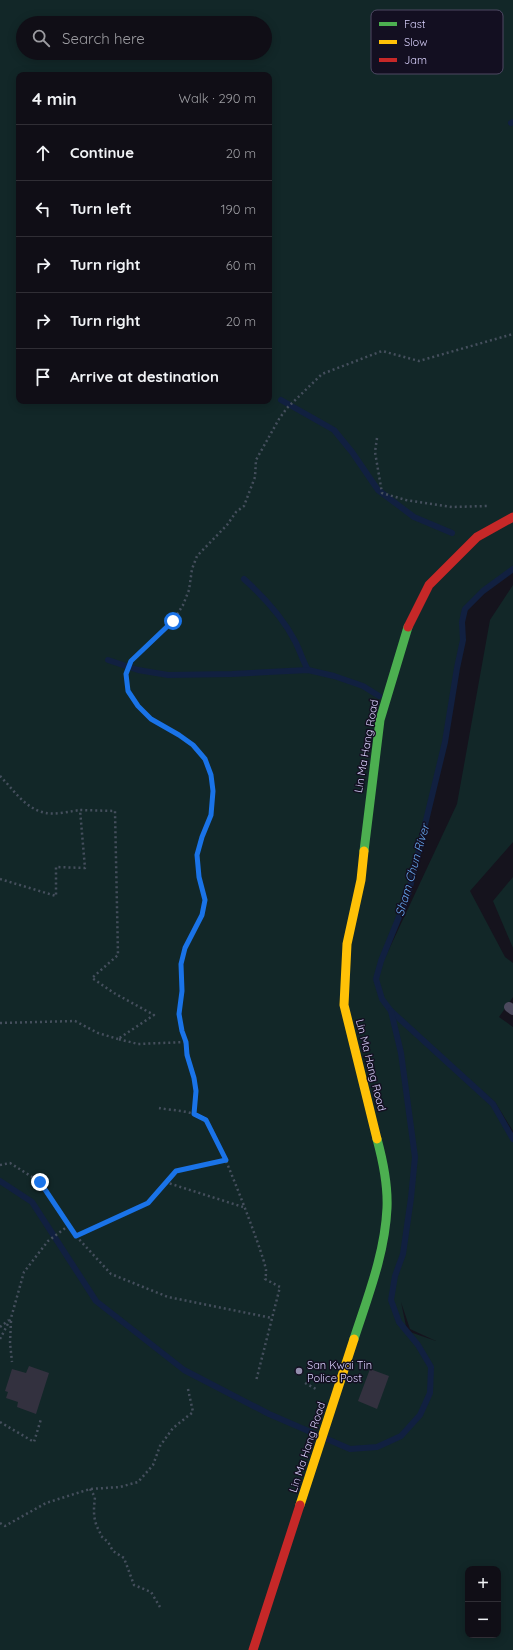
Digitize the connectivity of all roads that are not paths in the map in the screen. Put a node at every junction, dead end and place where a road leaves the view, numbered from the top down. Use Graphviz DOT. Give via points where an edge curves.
graph roads {
  1 [pos="513,517"];
  2 [pos="253,1650"];
  1 -- 2 [label="street, Lin Ma Hang Road" via="477,537 429,585 409,623 380,720 361,880 347,944 344,1005 384,1167 387,1208 379,1261"];
}
